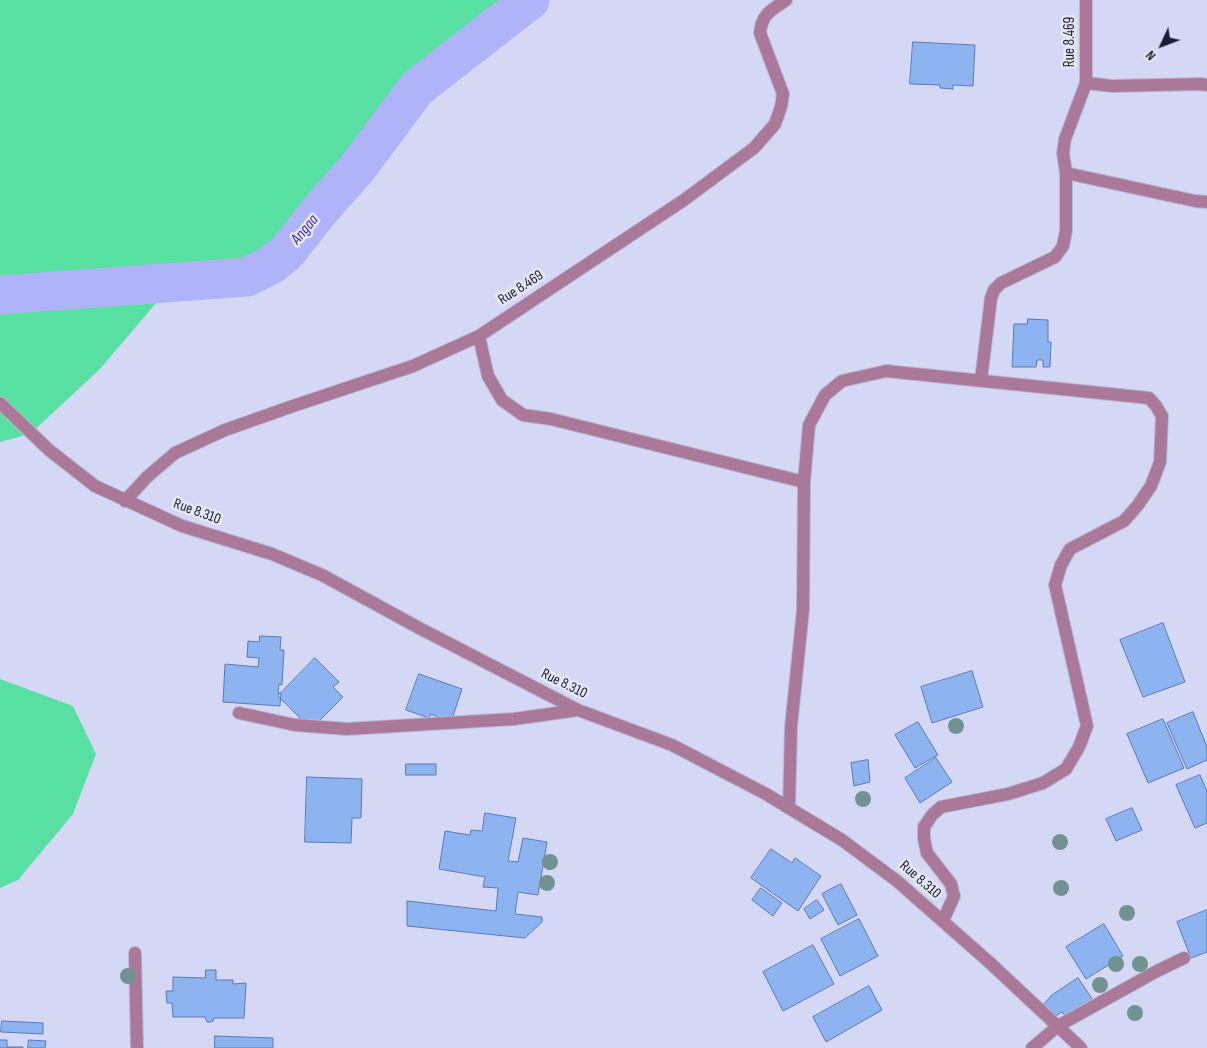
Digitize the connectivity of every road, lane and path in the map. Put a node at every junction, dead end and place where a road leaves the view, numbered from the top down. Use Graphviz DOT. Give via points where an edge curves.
graph roads {
  1 [pos="786,0"];
  2 [pos="1086,0"];
  3 [pos="1086,83"];
  4 [pos="1207,84"];
  5 [pos="1066,173"];
  6 [pos="1207,202"];
  7 [pos="479,336"];
  8 [pos="980,380"];
  9 [pos="0,403"];
  10 [pos="804,482"];
  11 [pos="125,501"];
  12 [pos="578,710"];
  13 [pos="239,713"];
  14 [pos="789,808"];
  15 [pos="943,921"];
  16 [pos="135,953"];
  17 [pos="1184,958"];
  18 [pos="1058,1026"];
  19 [pos="137,1048"];
  20 [pos="1032,1048"];
  21 [pos="1081,1048"];
  1 -- 7 [label="street, Rue 8.469" via="767,14 761,23 760,33 783,94 775,124 754,148 684,200"];
  2 -- 3 [label="street, Rue 8.469"];
  3 -- 4 [label="street, Rue 8.469" via="1112,86"];
  3 -- 5 [label="street" via="1065,140"];
  5 -- 6 [label="street"];
  5 -- 8 [label="street" via="1064,246 1055,256 1001,283 994,290"];
  7 -- 10 [label="street" via="488,376 502,400 524,415"];
  7 -- 11 [label="street, Rue 8.469" via="413,366 293,406 175,453"];
  8 -- 10 [label="street" via="886,370 842,381 825,395 809,425"];
  8 -- 15 [label="street" via="1149,398 1162,416 1160,462 1151,486 1124,521 1070,549 1057,578 1055,585 1087,726 1066,770 1043,783 1008,794 941,807 924,827 928,853 950,884 954,896"];
  9 -- 11 [label="street, Rue 8.310" via="48,450 95,486"];
  10 -- 14 [label="street" via="803,610 791,727"];
  11 -- 12 [label="street, Rue 8.310" via="182,526 305,567"];
  12 -- 13 [label="street" via="514,719 347,729 295,725"];
  12 -- 14 [label="street, Rue 8.310" via="672,745"];
  14 -- 15 [label="street, Rue 8.310" via="842,840 890,875"];
  15 -- 18 [label="street, Rue 8.310"];
  16 -- 19 [label="street"];
  17 -- 18 [label="street"];
  18 -- 20 [label="street"];
  18 -- 21 [label="street, Rue 8.310"];
}
